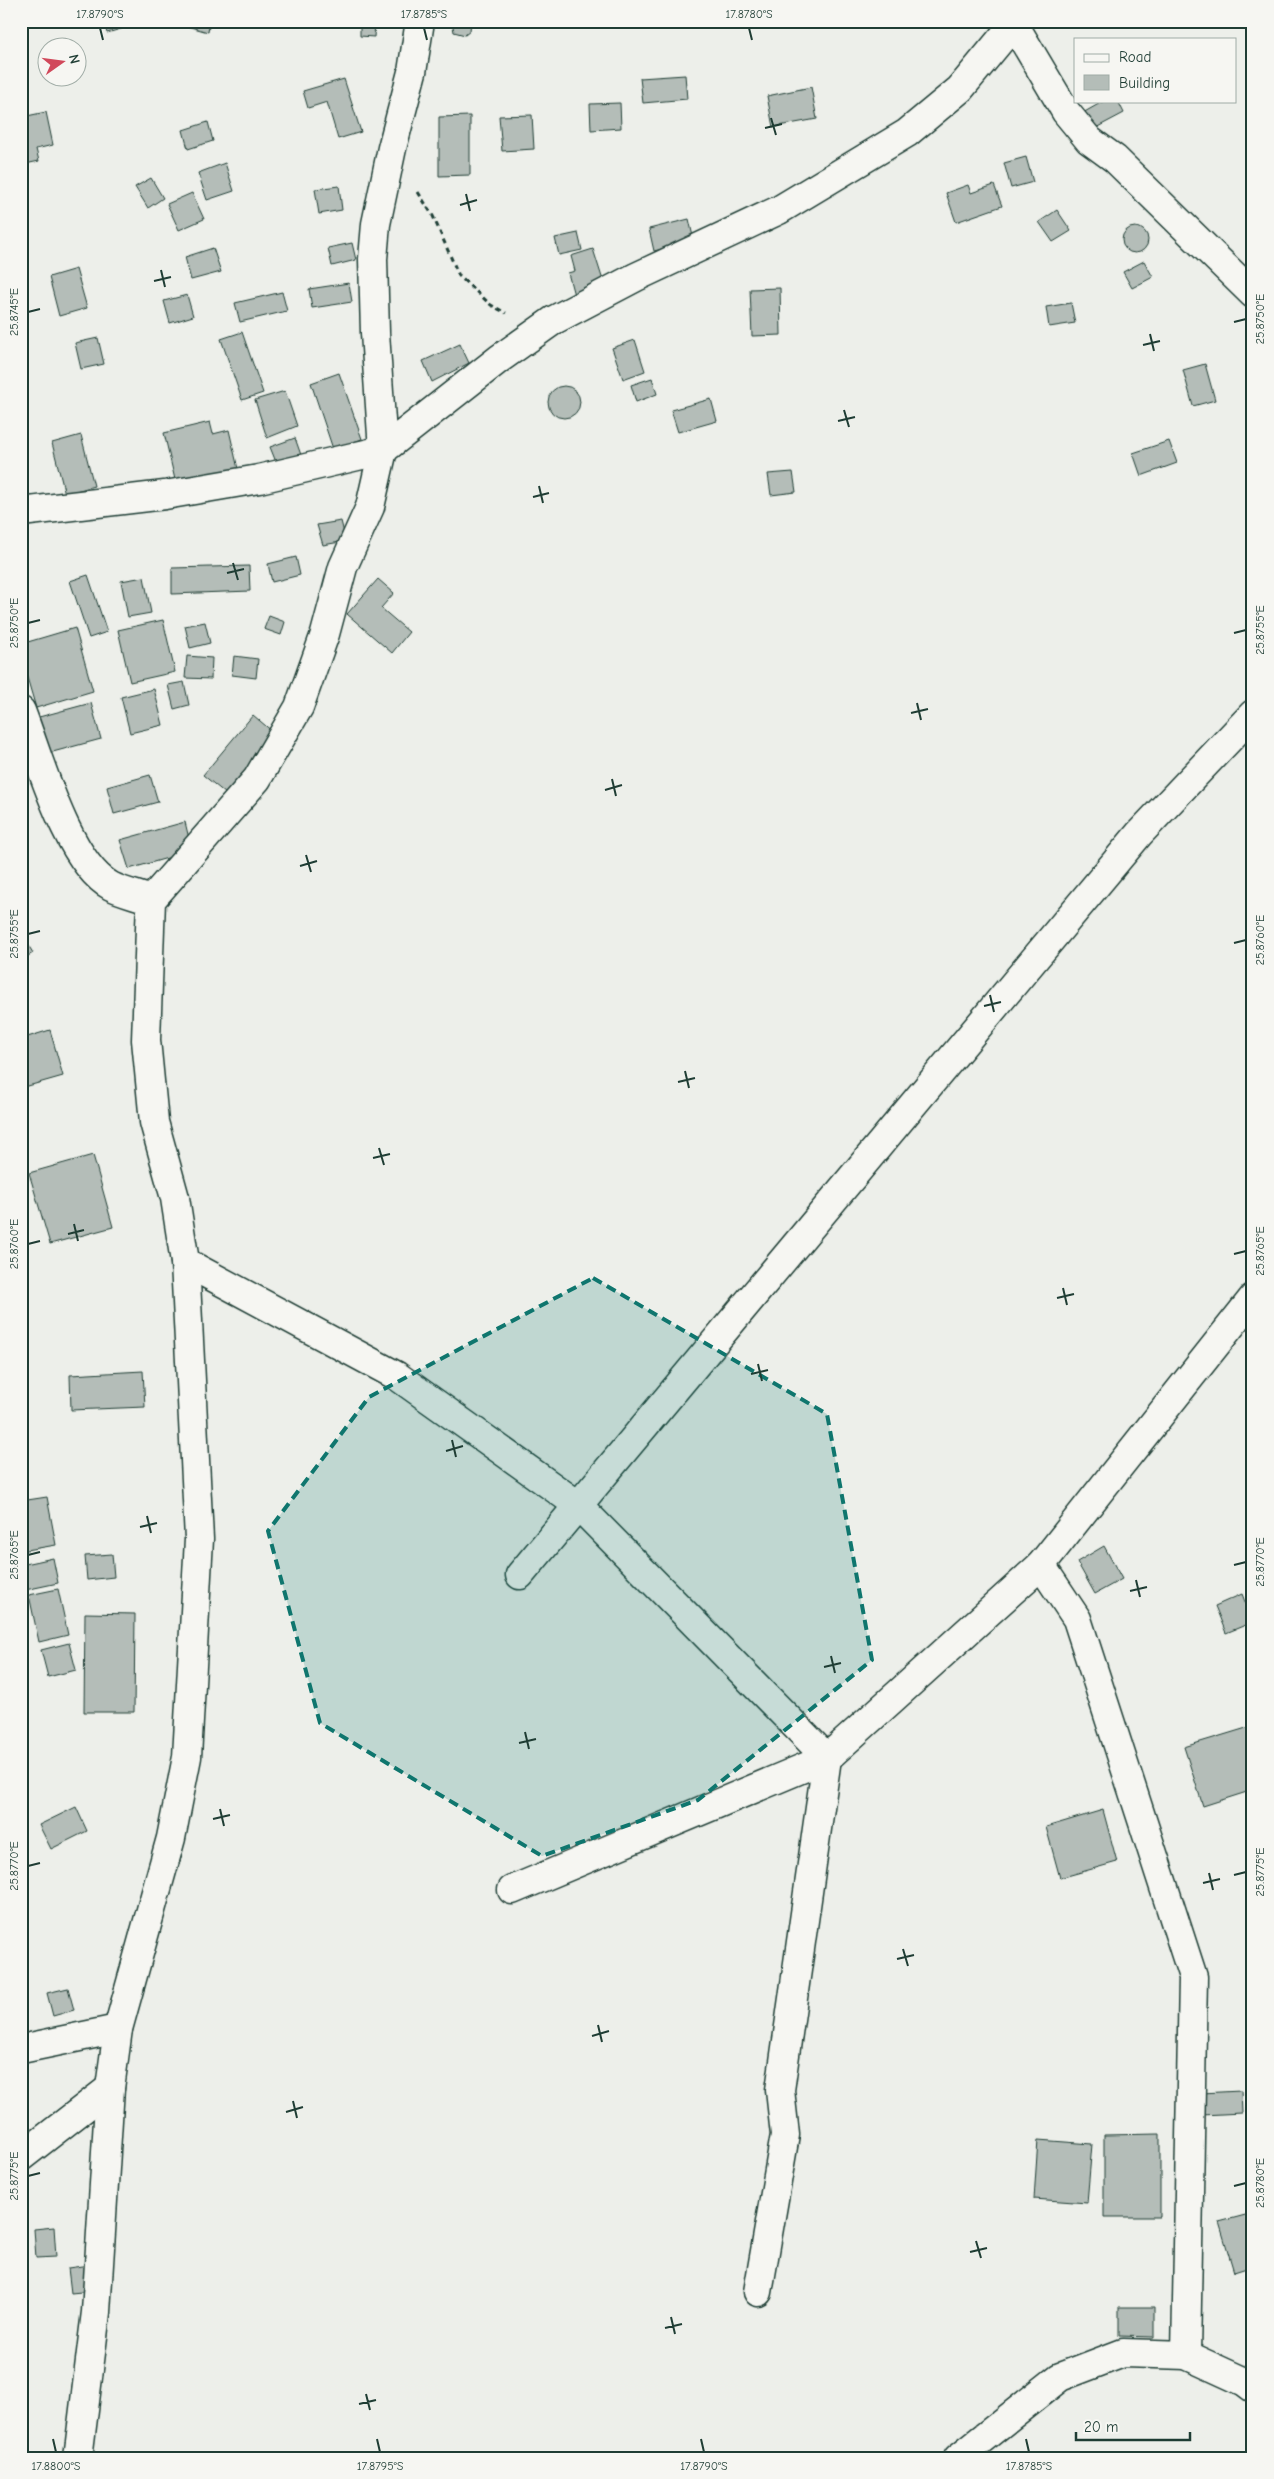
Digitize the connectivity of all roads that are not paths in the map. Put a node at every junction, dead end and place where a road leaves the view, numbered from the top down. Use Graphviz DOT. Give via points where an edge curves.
graph roads {
  1 [pos="420,21"];
  2 [pos="1012,23"];
  3 [pos="1253,294"];
  4 [pos="383,450"];
  5 [pos="21,512"];
  6 [pos="21,711"];
  7 [pos="1253,714"];
  8 [pos="151,900"];
  9 [pos="185,1262"];
  10 [pos="1253,1298"];
  11 [pos="578,1505"];
  12 [pos="1041,1565"];
  13 [pos="520,1575"];
  14 [pos="827,1758"];
  15 [pos="512,1890"];
  16 [pos="118,2029"];
  17 [pos="21,2048"];
  18 [pos="110,2088"];
  19 [pos="21,2157"];
  20 [pos="758,2292"];
  21 [pos="1186,2355"];
  22 [pos="1253,2388"];
  23 [pos="78,2458"];
  24 [pos="958,2458"];
  1 -- 4 [label="street" via="412,72 376,224 373,258"];
  2 -- 3 [label="street" via="1066,112 1089,140 1115,159"];
  2 -- 4 [label="street" via="960,88 908,133 779,210 636,277 554,320"];
  4 -- 5 [label="street" via="165,495"];
  4 -- 8 [label="street" via="370,507 343,567 325,634 299,707 257,780"];
  6 -- 8 [label="street" via="65,825 83,861 110,886"];
  7 -- 11 [label="street" via="1140,834"];
  8 -- 9 [label="street" via="146,1040 154,1122 175,1198"];
  9 -- 11 [label="street" via="397,1376"];
  9 -- 16 [label="street" via="198,1539 187,1757 171,1838"];
  10 -- 12 [label="street"];
  11 -- 13 [label="street"];
  11 -- 14 [label="street"];
  12 -- 14 [label="street"];
  12 -- 21 [label="street" via="1077,1619 1193,1977"];
  14 -- 15 [label="street"];
  14 -- 20 [label="street" via="780,2090 785,2135"];
  16 -- 17 [label="street"];
  16 -- 18 [label="street"];
  18 -- 19 [label="street"];
  18 -- 23 [label="street" via="98,2292"];
  21 -- 22 [label="street"];
  21 -- 24 [label="street" via="1123,2353 1060,2377"];
}
